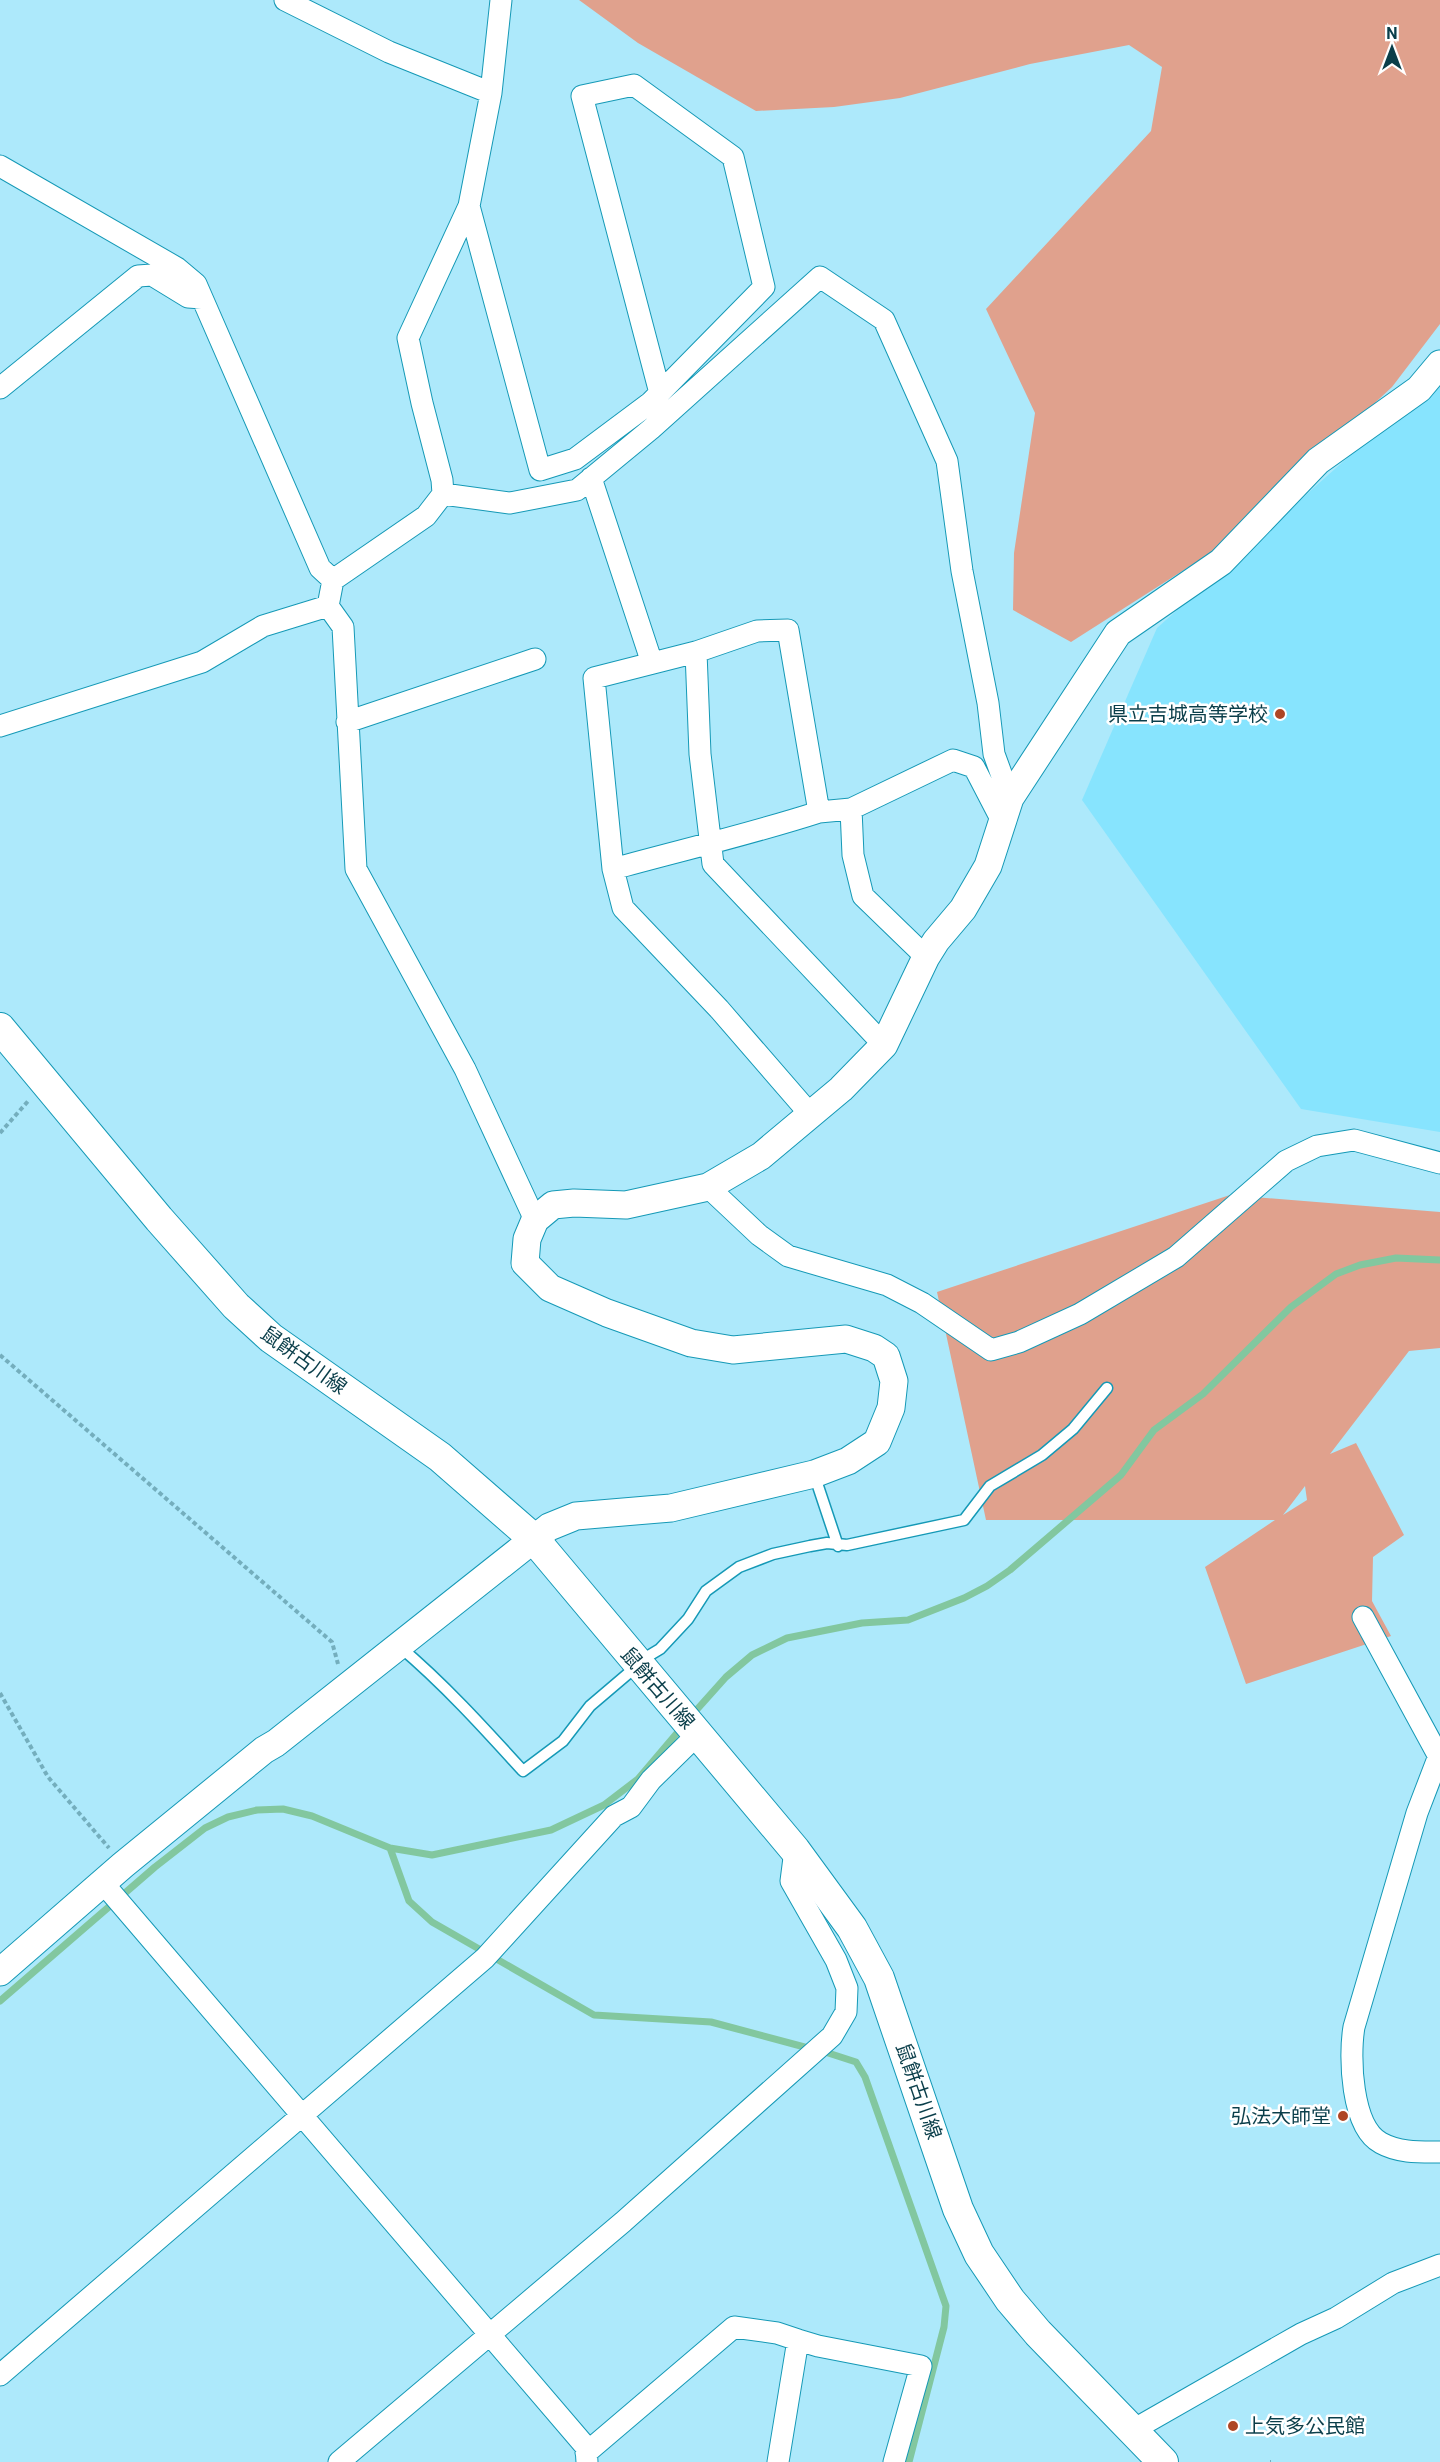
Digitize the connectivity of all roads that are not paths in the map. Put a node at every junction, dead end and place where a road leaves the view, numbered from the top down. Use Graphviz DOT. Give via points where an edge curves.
graph roads {
  1 [pos="285,0"];
  2 [pos="501,0"];
  3 [pos="491,93"];
  4 [pos="0,166"];
  5 [pos="469,206"];
  6 [pos="202,298"];
  7 [pos="1440,364"];
  8 [pos="0,388"];
  9 [pos="660,393"];
  10 [pos="591,478"];
  11 [pos="443,494"];
  12 [pos="333,580"];
  13 [pos="328,606"];
  14 [pos="696,652"];
  15 [pos="534,659"];
  16 [pos="652,663"];
  17 [pos="347,722"];
  18 [pos="0,726"];
  19 [pos="851,809"];
  20 [pos="1006,809"];
  21 [pos="819,812"];
  22 [pos="710,842"];
  23 [pos="613,868"];
  24 [pos="926,957"];
  25 [pos="0,1028"];
  26 [pos="884,1045"];
  27 [pos="810,1114"];
  28 [pos="1440,1163"];
  29 [pos="708,1187"];
  30 [pos="535,1220"];
  31 [pos="1107,1388"];
  32 [pos="814,1474"];
  33 [pos="534,1539"];
  34 [pos="838,1546"];
  35 [pos="1363,1617"];
  36 [pos="398,1646"];
  37 [pos="644,1660"];
  38 [pos="691,1726"];
  39 [pos="1439,1754"];
  40 [pos="795,1850"];
  41 [pos="107,1887"];
  42 [pos="0,1972"];
  43 [pos="302,2116"];
  44 [pos="1440,2152"];
  45 [pos="1440,2265"];
  46 [pos="488,2335"];
  47 [pos="798,2340"];
  48 [pos="0,2375"];
  49 [pos="1132,2430"];
  50 [pos="586,2458"];
  51 [pos="339,2462"];
  52 [pos="778,2462"];
  53 [pos="894,2462"];
  54 [pos="1162,2462"];
  1 -- 3 [label="street" via="389,52"];
  2 -- 3 [label="street"];
  3 -- 5 [label="street"];
  4 -- 6 [label="street" via="177,268 196,284"];
  5 -- 9 [label="street" via="540,470 574,459 651,403 764,287 733,157 634,85 582,96"];
  5 -- 11 [label="street" via="408,338"];
  6 -- 8 [label="street" via="188,297 152,275 138,276"];
  6 -- 12 [label="street" via="320,568"];
  7 -- 20 [label="street" via="1419,389 1318,461 1221,562 1118,633"];
  10 -- 11 [label="street" via="577,490 510,503"];
  10 -- 16 [label="street"];
  10 -- 20 [label="street" via="820,278 884,320 947,461 962,571"];
  11 -- 12 [label="street" via="426,516"];
  12 -- 13 [label="street"];
  13 -- 17 [label="street" via="343,627"];
  13 -- 18 [label="street" via="263,626 202,662"];
  14 -- 16 [label="street"];
  14 -- 21 [label="street" via="757,631 788,630"];
  14 -- 22 [label="street" via="700,754"];
  15 -- 17 [label="street"];
  16 -- 23 [label="street" via="594,678"];
  17 -- 30 [label="street" via="356,869 465,1070"];
  19 -- 20 [label="street" via="953,760 974,767"];
  19 -- 21 [label="street"];
  19 -- 24 [label="street" via="853,855 862,896"];
  20 -- 24 [label="street" via="988,866 963,909"];
  21 -- 22 [label="street"];
  22 -- 23 [label="street"];
  22 -- 26 [label="street" via="713,864"];
  23 -- 27 [label="street" via="623,908"];
  24 -- 26 [label="street"];
  25 -- 33 [label="main road, 鼠餅古川線" via="236,1306 271,1338 440,1457"];
  26 -- 27 [label="street"];
  27 -- 29 [label="street" via="762,1156"];
  28 -- 29 [label="street" via="1354,1140 1317,1146 1286,1161 1176,1257 1080,1314 1019,1342 991,1350 922,1303 887,1286 788,1256 759,1235"];
  29 -- 30 [label="street" via="626,1205 553,1205"];
  30 -- 32 [label="street" via="527,1239 525,1263 550,1288 607,1313 691,1343 734,1350 846,1339 886,1356 894,1381 891,1408 877,1442 848,1461"];
  31 -- 34 [label="lane" via="1073,1429 1042,1455 990,1486 964,1520"];
  32 -- 33 [label="street" via="671,1508 576,1516 549,1527"];
  32 -- 34 [label="lane"];
  33 -- 36 [label="street"];
  33 -- 37 [label="main road, 鼠餅古川線"];
  34 -- 37 [label="lane" via="827,1543 773,1554 739,1568 706,1591 688,1619"];
  35 -- 39 [label="street"];
  36 -- 37 [label="lane" via="461,1702 523,1770 563,1741 590,1706"];
  36 -- 41 [label="street" via="123,1865"];
  37 -- 38 [label="main road, 鼠餅古川線"];
  38 -- 40 [label="main road, 鼠餅古川線"];
  38 -- 43 [label="street" via="631,1807 614,1816 490,1953"];
  39 -- 44 [label="street" via="1417,1813 1351,2043 1356,2097 1365,2127 1373,2138 1398,2150"];
  40 -- 46 [label="street" via="791,1881 836,1960 847,1988 846,2012 829,2039 623,2222"];
  40 -- 49 [label="main road, 鼠餅古川線" via="852,1928 879,1978 958,2209 980,2254 1010,2300 1038,2333"];
  41 -- 42 [label="street"];
  41 -- 43 [label="street"];
  43 -- 46 [label="street"];
  43 -- 48 [label="street"];
  45 -- 49 [label="street" via="1392,2283"];
  46 -- 50 [label="street" via="586,2447"];
  46 -- 51 [label="street"];
  47 -- 50 [label="street" via="734,2327"];
  47 -- 52 [label="street"];
  47 -- 53 [label="street" via="921,2366"];
  49 -- 54 [label="main road, 鼠餅古川線"];
}
